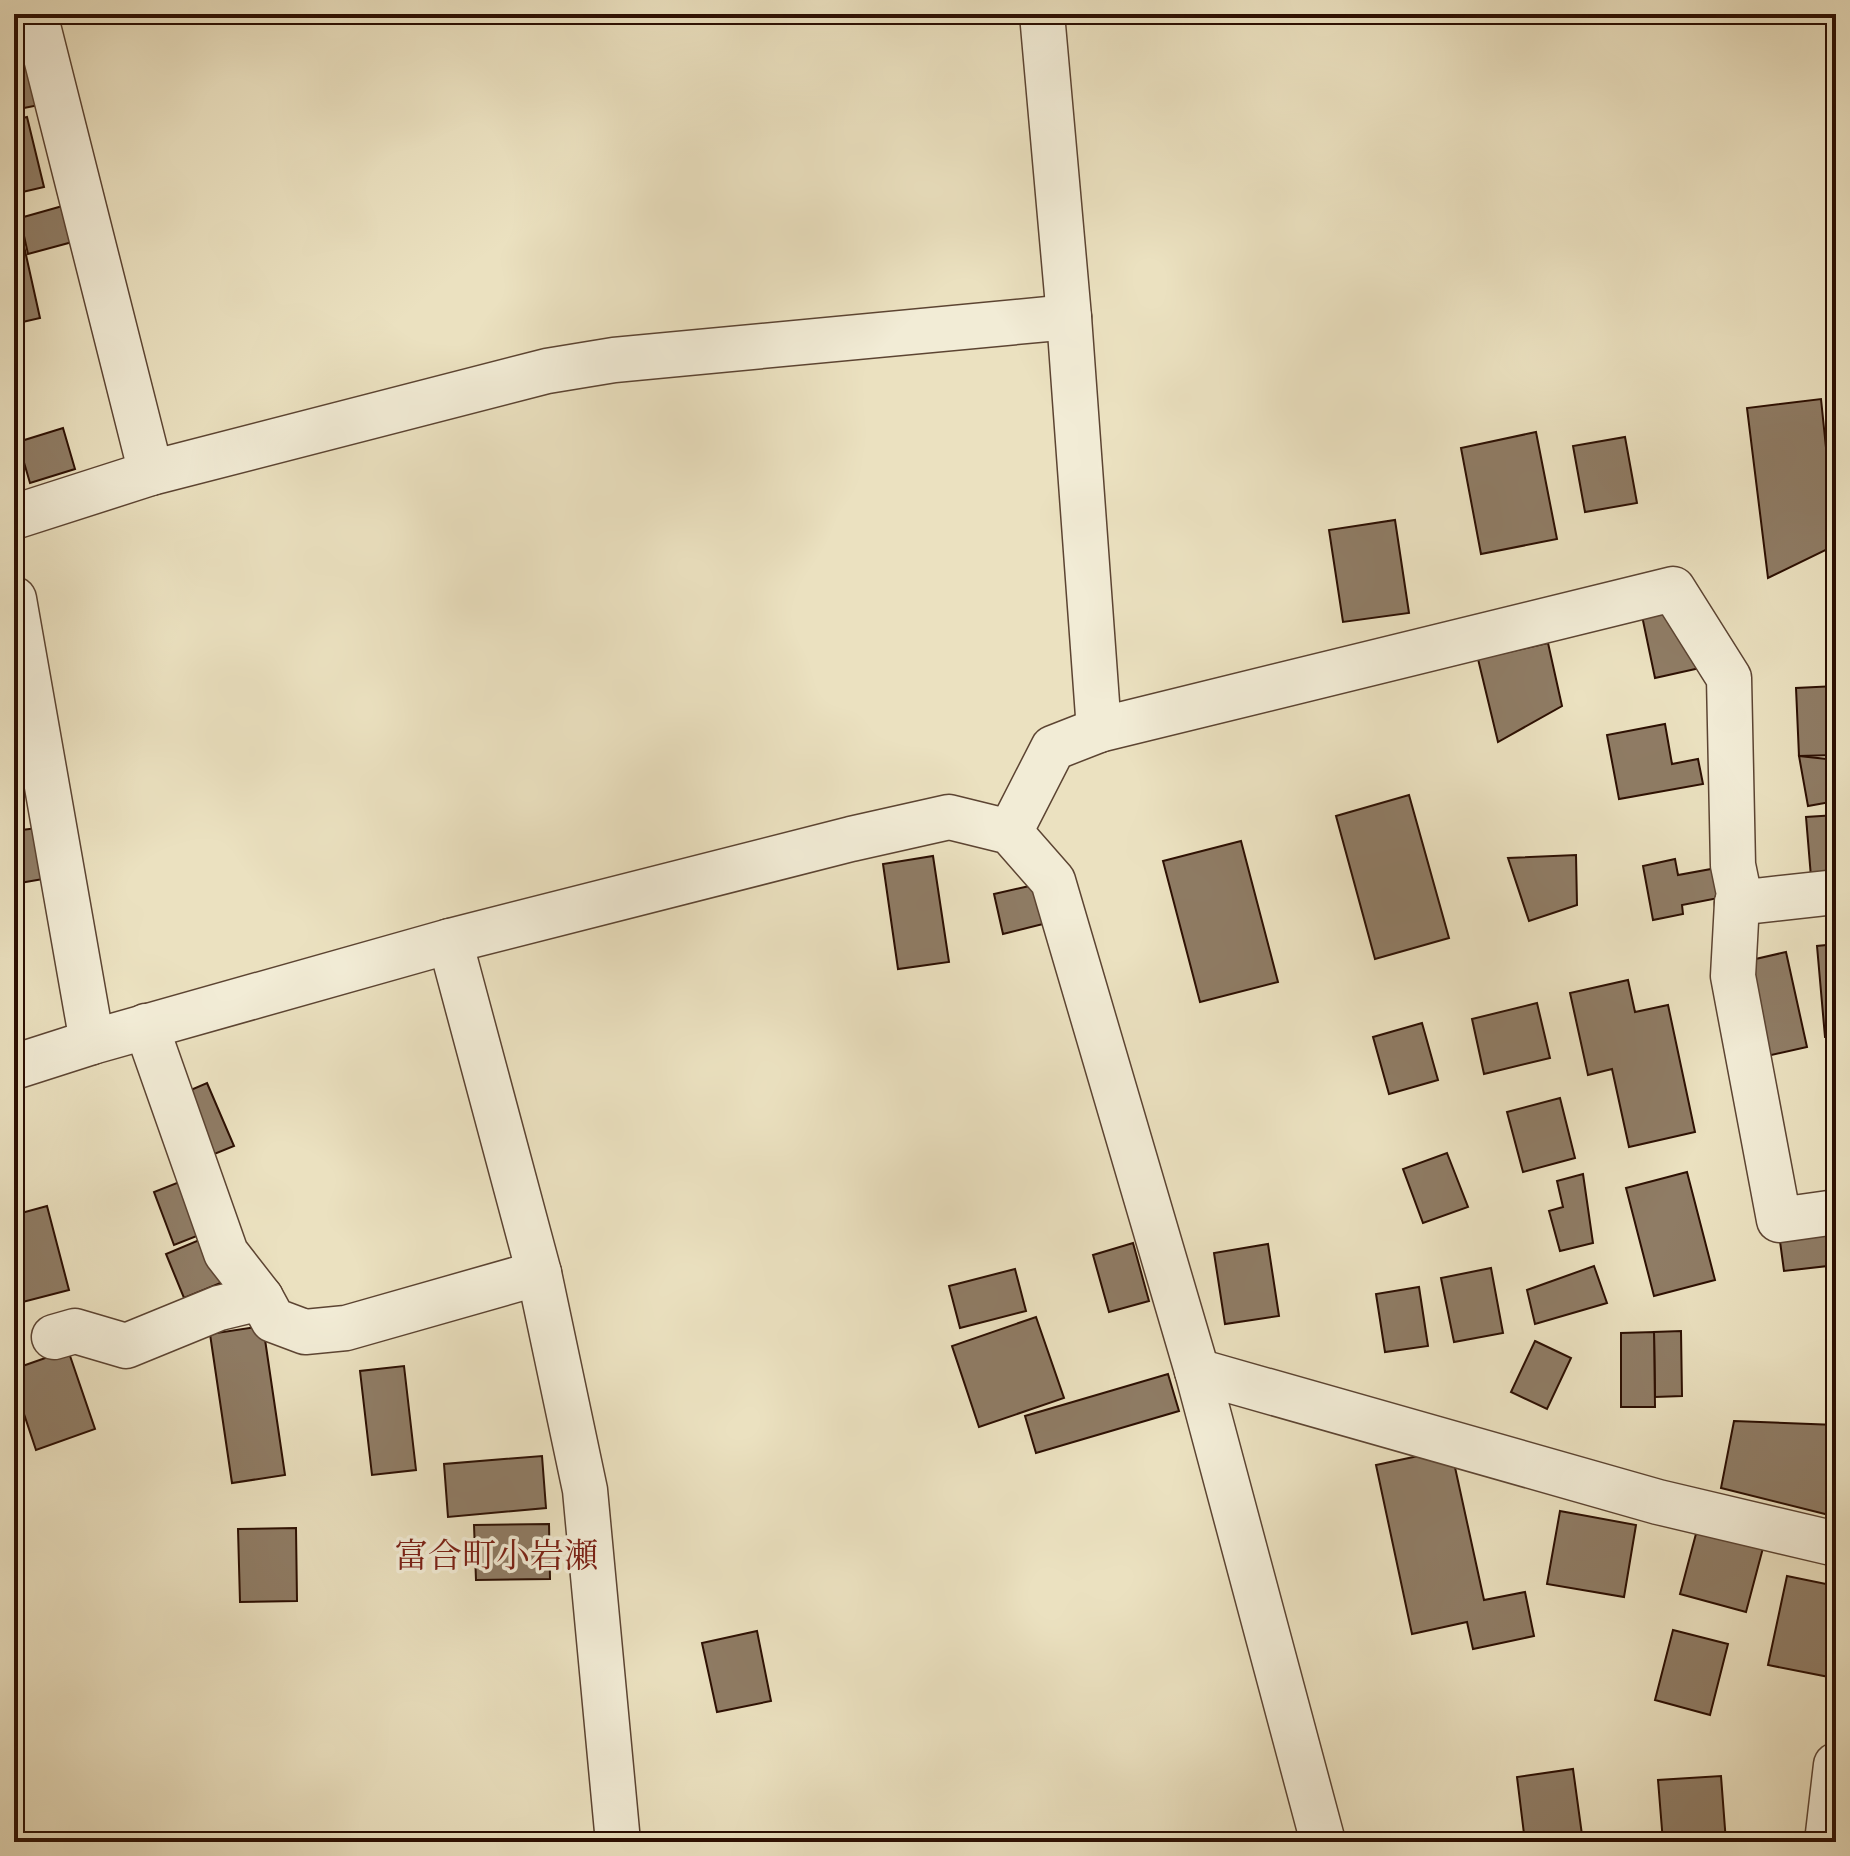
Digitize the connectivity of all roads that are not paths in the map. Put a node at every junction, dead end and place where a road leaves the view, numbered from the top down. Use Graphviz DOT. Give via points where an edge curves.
graph roads {
  1 [pos="35,14"];
  2 [pos="1042,14"];
  3 [pos="1069,317"];
  4 [pos="151,473"];
  5 [pos="14,517"];
  6 [pos="14,599"];
  7 [pos="1099,730"];
  8 [pos="1010,832"];
  9 [pos="1836,892"];
  10 [pos="1737,903"];
  11 [pos="450,941"];
  12 [pos="146,1026"];
  13 [pos="92,1042"];
  14 [pos="14,1067"];
  15 [pos="1836,1212"];
  16 [pos="539,1273"];
  17 [pos="261,1298"];
  18 [pos="54,1337"];
  19 [pos="1197,1371"];
  20 [pos="1836,1544"];
  21 [pos="1836,1765"];
  22 [pos="618,1842"];
  23 [pos="1323,1842"];
  24 [pos="1827,1842"];
  1 -- 4 [label="street"];
  2 -- 3 [label="street"];
  3 -- 4 [label="street" via="614,360 547,371"];
  3 -- 7 [label="street"];
  4 -- 5 [label="street"];
  6 -- 13 [label="street"];
  7 -- 8 [label="street" via="1053,748"];
  7 -- 10 [label="street" via="1673,589 1729,678"];
  8 -- 11 [label="street" via="949,817"];
  8 -- 19 [label="street" via="1053,881"];
  9 -- 10 [label="street"];
  10 -- 15 [label="street" via="1733,976 1779,1220"];
  11 -- 12 [label="street"];
  11 -- 16 [label="street"];
  12 -- 13 [label="street"];
  12 -- 17 [label="street" via="226,1253"];
  13 -- 14 [label="street"];
  16 -- 17 [label="street" via="346,1328 305,1332 273,1320"];
  16 -- 22 [label="street" via="585,1490"];
  17 -- 18 [label="street" via="219,1308 126,1346 75,1331"];
  19 -- 20 [label="street" via="1658,1502"];
  19 -- 23 [label="street"];
  21 -- 24 [label="street"];
}
